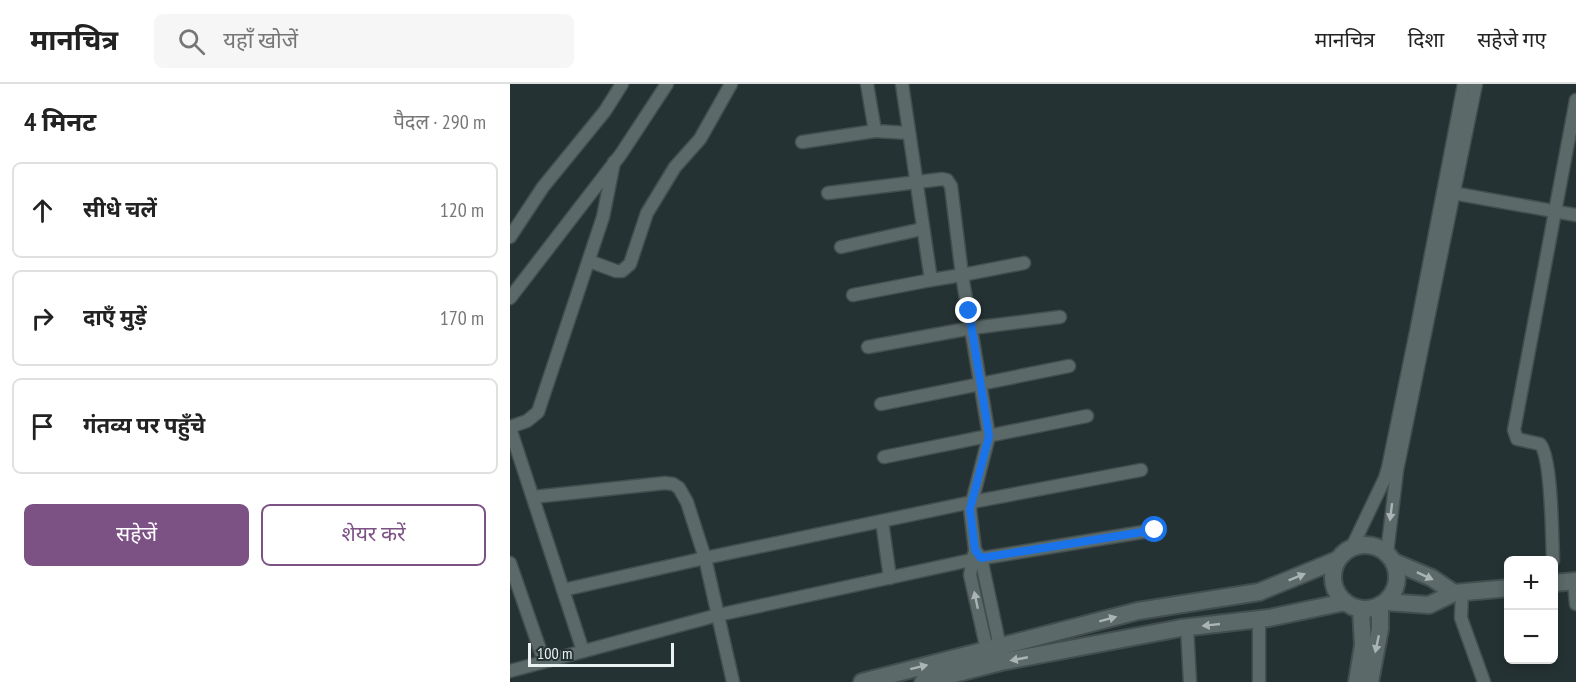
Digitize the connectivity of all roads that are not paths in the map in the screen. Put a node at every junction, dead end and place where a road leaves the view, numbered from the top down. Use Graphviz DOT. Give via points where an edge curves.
graph roads {
  1 [pos="622,84"];
  2 [pos="667,84"];
  3 [pos="730,84"];
  4 [pos="867,84"];
  5 [pos="902,84"];
  6 [pos="1464,84"];
  7 [pos="1476,84"];
  8 [pos="1576,100"];
  9 [pos="875,131"];
  10 [pos="909,133"];
  11 [pos="802,142"];
  12 [pos="614,162"];
  13 [pos="917,183"];
  14 [pos="1448,192"];
  15 [pos="828,193"];
  16 [pos="1554,212"];
  17 [pos="1576,216"];
  18 [pos="922,229"];
  19 [pos="510,237"];
  20 [pos="841,247"];
  21 [pos="589,261"];
  22 [pos="1024,264"];
  23 [pos="962,275"];
  24 [pos="931,280"];
  25 [pos="854,295"];
  26 [pos="510,298"];
  27 [pos="1060,317"];
  28 [pos="972,328"];
  29 [pos="868,347"];
  30 [pos="1069,366"];
  31 [pos="981,384"];
  32 [pos="881,404"];
  33 [pos="1087,416"];
  34 [pos="510,427"];
  35 [pos="989,436"];
  36 [pos="884,457"];
  37 [pos="1141,470"];
  38 [pos="533,497"];
  39 [pos="972,502"];
  40 [pos="882,521"];
  41 [pos="1155,530"];
  42 [pos="1352,547"];
  43 [pos="976,556"];
  44 [pos="1553,556"];
  45 [pos="1390,557"];
  46 [pos="705,558"];
  47 [pos="1337,560"];
  48 [pos="510,563"];
  49 [pos="890,578"];
  50 [pos="1575,581"];
  51 [pos="1558,583"];
  52 [pos="1504,588"];
  53 [pos="564,590"];
  54 [pos="1458,593"];
  55 [pos="1345,602"];
  56 [pos="1383,604"];
  57 [pos="1576,604"];
  58 [pos="1361,609"];
  59 [pos="718,615"];
  60 [pos="1259,619"];
  61 [pos="1187,627"];
  62 [pos="993,649"];
  63 [pos="583,651"];
  64 [pos="544,661"];
  65 [pos="510,671"];
  66 [pos="733,682"];
  67 [pos="862,682"];
  68 [pos="923,682"];
  69 [pos="1190,682"];
  70 [pos="1259,682"];
  71 [pos="1357,682"];
  72 [pos="1370,682"];
  73 [pos="1484,682"];
  1 -- 19 [label="street"];
  2 -- 12 [label="street"];
  3 -- 21 [label="street" via="700,139 675,167 647,213 630,264 616,271"];
  4 -- 9 [label="street"];
  5 -- 10 [label="street"];
  6 -- 14 [label="street"];
  7 -- 14 [label="street"];
  8 -- 16 [label="street"];
  9 -- 10 [label="street"];
  9 -- 11 [label="street"];
  10 -- 13 [label="street"];
  12 -- 21 [label="street"];
  12 -- 26 [label="street"];
  13 -- 15 [label="street"];
  13 -- 18 [label="street"];
  13 -- 23 [label="street" via="942,179 951,186"];
  14 -- 16 [label="street"];
  14 -- 42 [label="street" via="1385,478"];
  14 -- 45 [label="street, one-way" via="1397,470"];
  16 -- 17 [label="street"];
  16 -- 44 [label="street" via="1514,430 1516,440 1540,444 1545,452"];
  18 -- 20 [label="street"];
  18 -- 24 [label="street"];
  21 -- 34 [label="street" via="538,412"];
  22 -- 23 [label="street"];
  23 -- 24 [label="street"];
  23 -- 28 [label="street"];
  24 -- 25 [label="street"];
  27 -- 28 [label="street"];
  28 -- 29 [label="street"];
  28 -- 31 [label="street"];
  30 -- 31 [label="street"];
  31 -- 32 [label="street"];
  31 -- 35 [label="street"];
  33 -- 35 [label="street"];
  34 -- 38 [label="street"];
  35 -- 36 [label="street"];
  35 -- 39 [label="street"];
  37 -- 39 [label="street"];
  38 -- 46 [label="street" via="673,484 687,502"];
  38 -- 53 [label="street"];
  39 -- 40 [label="street"];
  39 -- 43 [label="street"];
  40 -- 46 [label="street"];
  40 -- 49 [label="street"];
  41 -- 43 [label="street"];
  42 -- 45 [label="street" via="1370,544"];
  42 -- 47 [label="street"];
  43 -- 49 [label="street"];
  43 -- 62 [label="street" via="970,575"];
  45 -- 54 [label="street, one-way"];
  45 -- 56 [label="street" via="1397,583"];
  46 -- 53 [label="street"];
  46 -- 59 [label="street"];
  47 -- 55 [label="street" via="1334,582"];
  62 -- 47 [label="street, one-way" via="1138,611 1259,592"];
  48 -- 64 [label="street"];
  49 -- 59 [label="street"];
  50 -- 51 [label="street"];
  50 -- 57 [label="street"];
  52 -- 54 [label="street"];
  53 -- 63 [label="street"];
  54 -- 56 [label="street" via="1429,605"];
  54 -- 73 [label="street" via="1464,629"];
  55 -- 58 [label="street"];
  55 -- 60 [label="street"];
  56 -- 58 [label="street"];
  56 -- 72 [label="street, one-way"];
  58 -- 71 [label="street" via="1363,645"];
  59 -- 63 [label="street"];
  59 -- 66 [label="street"];
  60 -- 61 [label="street, one-way"];
  60 -- 70 [label="street"];
  61 -- 68 [label="street, one-way" via="1001,662"];
  61 -- 69 [label="street"];
  67 -- 62 [label="street, one-way"];
  63 -- 64 [label="street"];
  64 -- 65 [label="street"];
}
